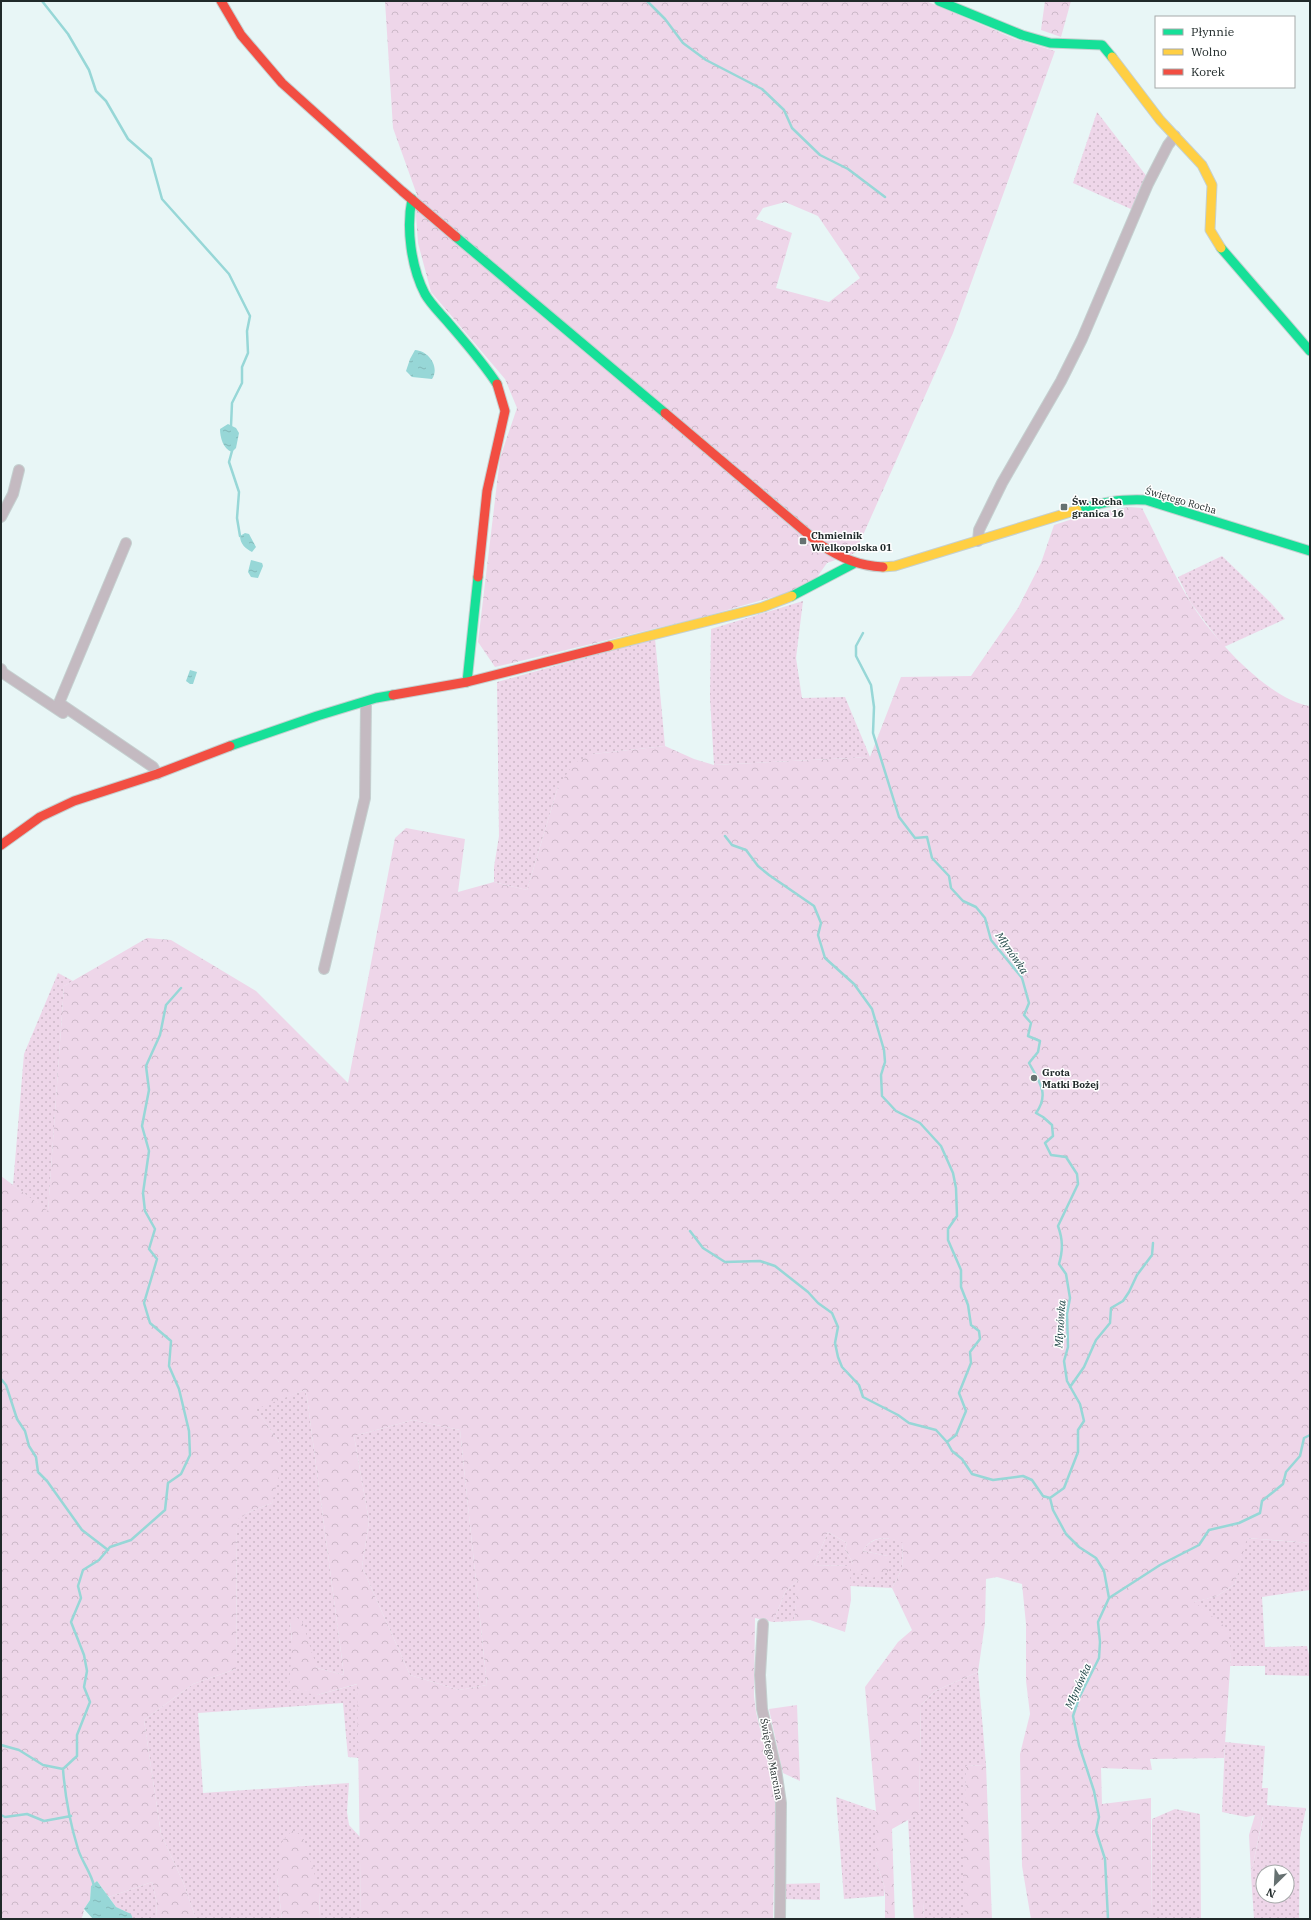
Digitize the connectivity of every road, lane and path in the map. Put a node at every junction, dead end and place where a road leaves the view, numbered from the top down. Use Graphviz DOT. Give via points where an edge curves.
graph roads {
  1 [pos="221,1"];
  2 [pos="939,1"];
  3 [pos="1175,136"];
  4 [pos="412,199"];
  5 [pos="1310,351"];
  6 [pos="19,470"];
  7 [pos="1,517"];
  8 [pos="978,541"];
  9 [pos="126,543"];
  10 [pos="1310,551"];
  11 [pos="853,564"];
  12 [pos="1,670"];
  13 [pos="467,682"];
  14 [pos="366,702"];
  15 [pos="156,773"];
  16 [pos="1,845"];
  17 [pos="324,969"];
  18 [pos="763,1624"];
  19 [pos="780,1919"];
  1 -- 4 [label="street" via="241,35 282,83"];
  2 -- 3 [label="street" via="1022,35 1050,43 1102,45"];
  3 -- 5 [label="street" via="1202,165 1212,185 1210,230 1218,245"];
  3 -- 8 [label="street" via="1148,184 1082,339 1061,382 1002,483 979,530"];
  4 -- 11 [label="street" via="821,545"];
  4 -- 13 [label="street" via="409,213 416,274 426,295 487,368 498,386 505,411 487,491"];
  6 -- 7 [label="street" via="13,494"];
  8 -- 10 [label="street, Świętego Rocha" via="1107,501 1132,498 1160,504"];
  8 -- 11 [label="street, Świętego Rocha" via="895,566 867,567"];
  9 -- 15 [label="street" via="59,703 153,767"];
  11 -- 13 [label="street" via="797,595 763,607"];
  12 -- 15 [label="street" via="101,740"];
  13 -- 14 [label="street"];
  14 -- 15 [label="street" via="261,734"];
  14 -- 17 [label="street" via="365,798"];
  15 -- 16 [label="street" via="74,801 48,813"];
  18 -- 19 [label="street, Świętego Marcina" via="760,1675 762,1709 781,1803"];
}
